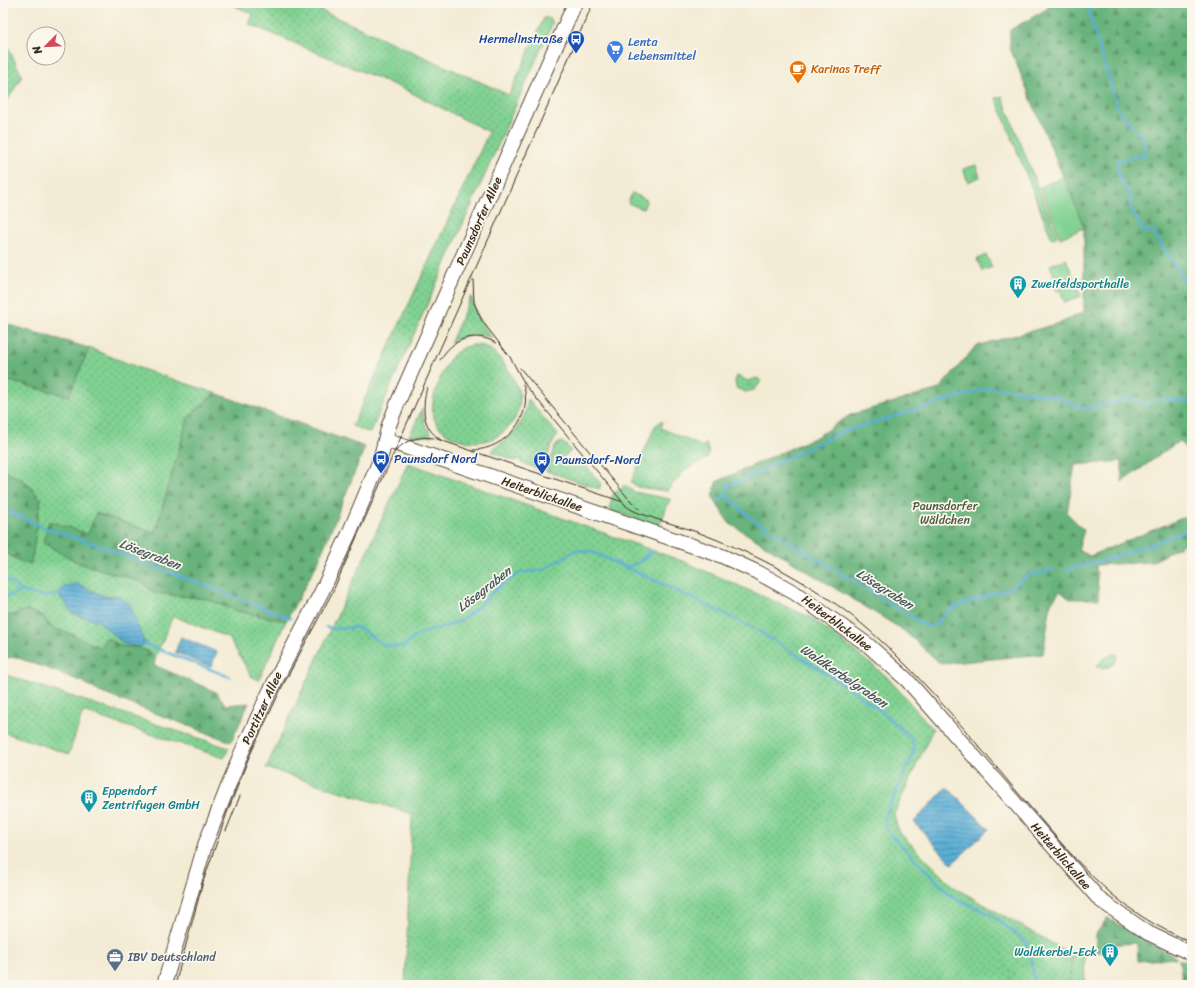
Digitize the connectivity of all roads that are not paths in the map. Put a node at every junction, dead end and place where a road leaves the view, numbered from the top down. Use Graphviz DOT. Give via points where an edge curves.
graph roads {
  1 [pos="575,3"];
  2 [pos="385,440"];
  3 [pos="1192,954"];
  4 [pos="164,985"];
  1 -- 2 [label="main road, Paunsdorfer Allee" via="398,402"];
  2 -- 3 [label="main road, Heiterblickallee" via="722,556 796,593 868,645 907,680 1100,900 1148,933"];
  2 -- 4 [label="main road, Portitzer Allee" via="378,465 348,536 240,756 205,845"];
}
